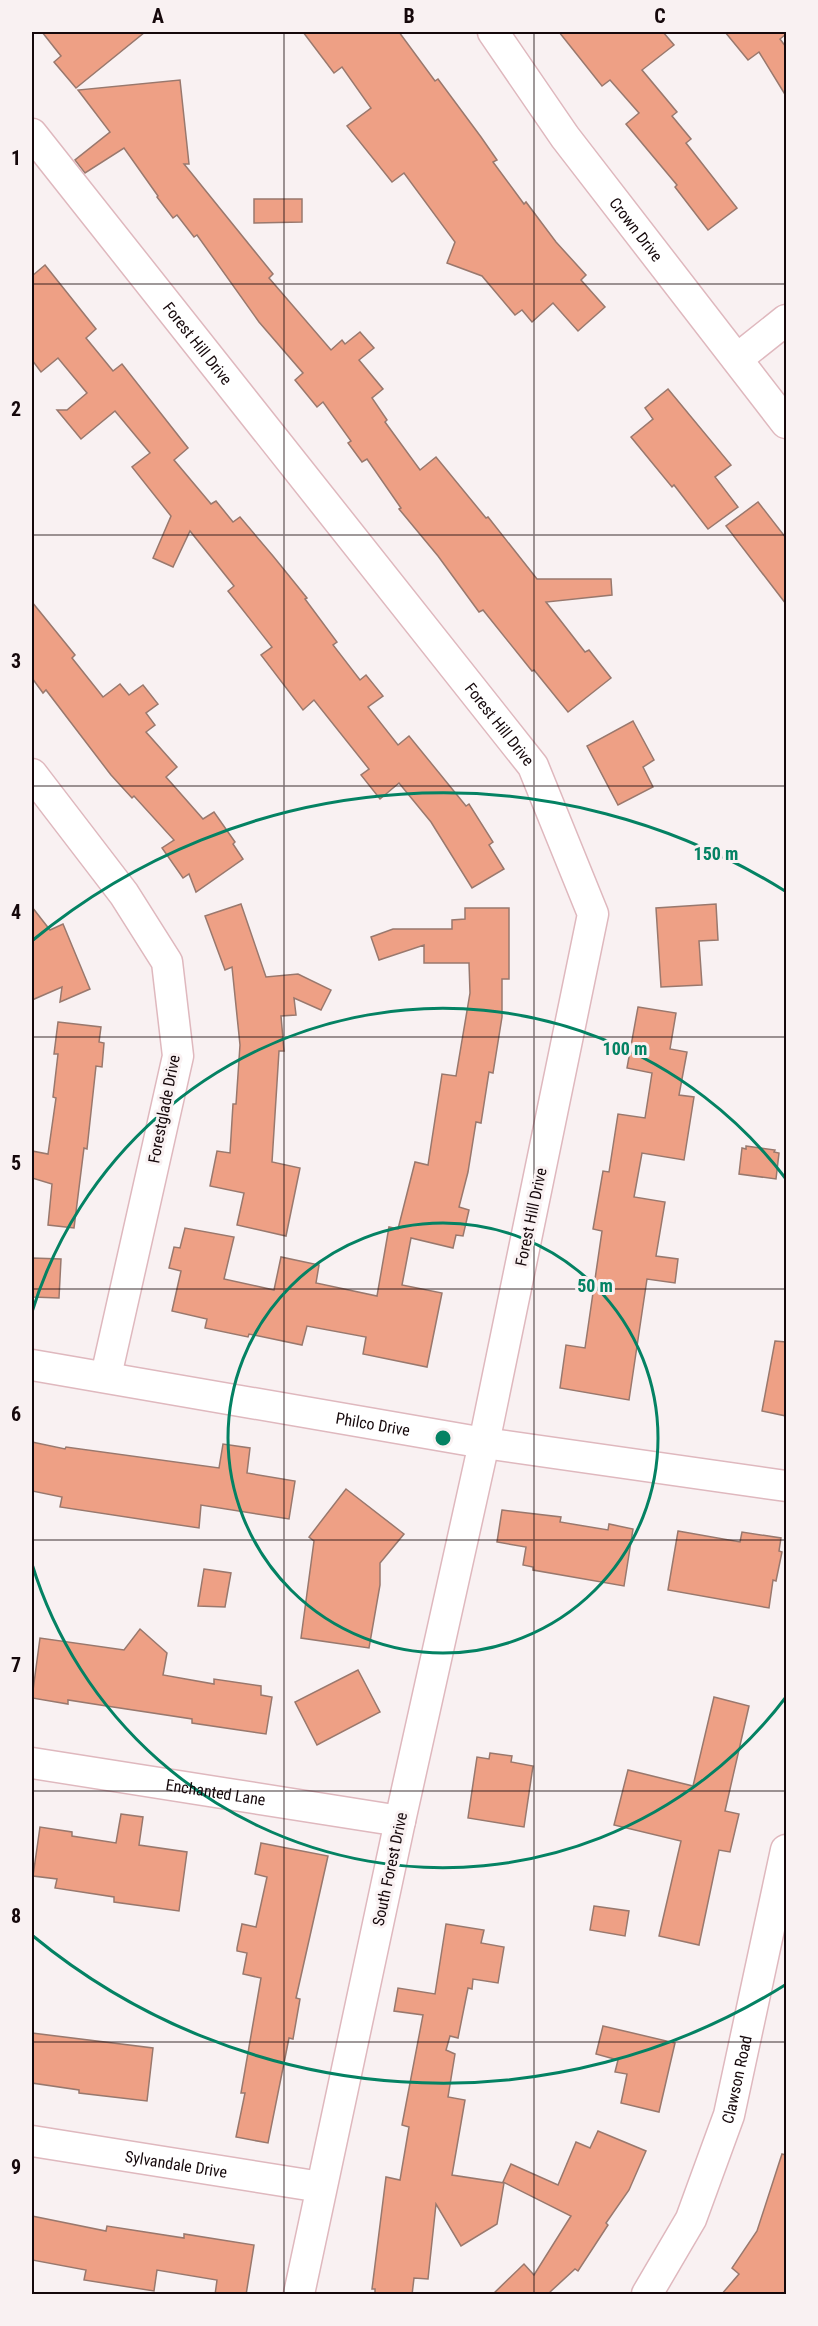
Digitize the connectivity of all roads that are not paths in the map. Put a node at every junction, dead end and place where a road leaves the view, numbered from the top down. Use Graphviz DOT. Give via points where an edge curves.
graph roads {
  1 [pos="493,32"];
  2 [pos="32,134"];
  3 [pos="786,320"];
  4 [pos="737,359"];
  5 [pos="786,423"];
  6 [pos="32,774"];
  7 [pos="32,1365"];
  8 [pos="106,1376"];
  9 [pos="484,1443"];
  10 [pos="786,1486"];
  11 [pos="32,1762"];
  12 [pos="400,1821"];
  13 [pos="786,1850"];
  14 [pos="774,1971"];
  15 [pos="32,2141"];
  16 [pos="321,2187"];
  17 [pos="299,2295"];
  18 [pos="647,2295"];
  1 -- 4 [label="street, Crown Drive" via="565,137"];
  2 -- 9 [label="street, Forest Hill Drive" via="532,766 593,914"];
  3 -- 4 [label="street"];
  4 -- 5 [label="street, Crown Drive"];
  6 -- 8 [label="street, Forestglade Drive" via="124,894 168,962 178,1056"];
  7 -- 8 [label="street, Philco Drive"];
  8 -- 9 [label="street, Philco Drive"];
  9 -- 10 [label="street, Philco Drive"];
  9 -- 12 [label="street, South Forest Drive"];
  11 -- 12 [label="street, Enchanted Lane"];
  12 -- 16 [label="street, South Forest Drive"];
  13 -- 14 [label="street, Clawson Road"];
  14 -- 18 [label="street, Clawson Road" via="729,2115 691,2219"];
  15 -- 16 [label="street, Sylvandale Drive"];
  16 -- 17 [label="street, South Forest Drive"];
}
